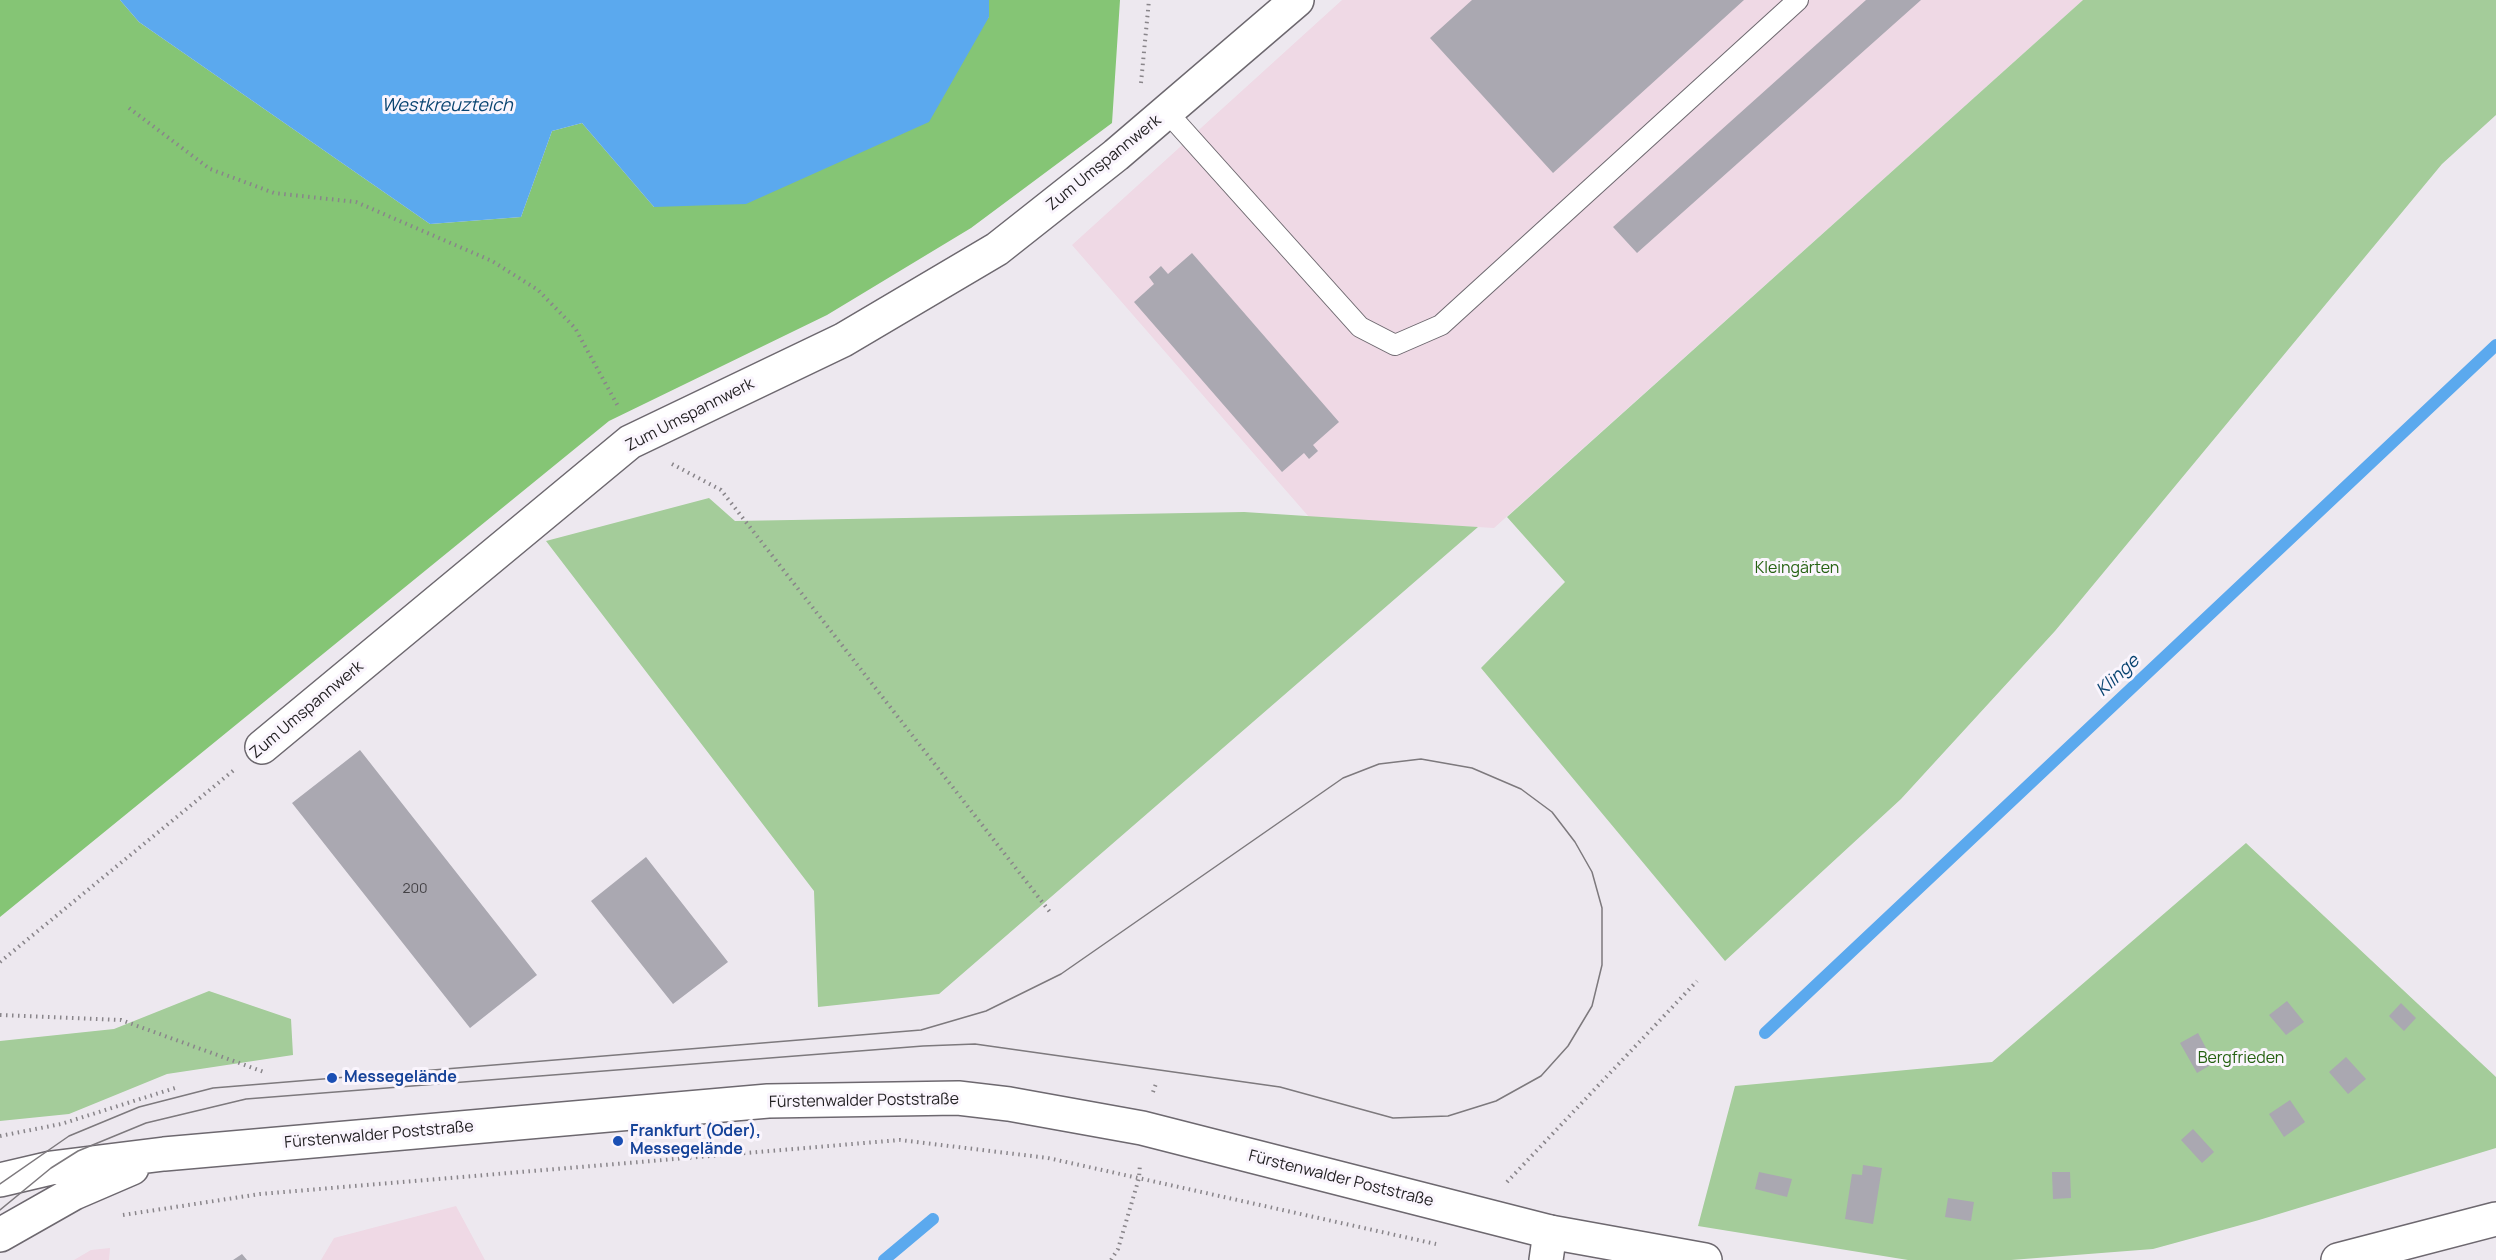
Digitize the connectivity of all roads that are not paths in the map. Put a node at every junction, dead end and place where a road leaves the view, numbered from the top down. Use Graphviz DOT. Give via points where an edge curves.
graph roads {
  1 [pos="1297,0"];
  2 [pos="1798,0"];
  3 [pos="1167,112"];
  4 [pos="262,747"];
  5 [pos="164,1154"];
  6 [pos="0,1180"];
  7 [pos="2496,1219"];
  8 [pos="0,1235"];
  9 [pos="1548,1246"];
  10 [pos="1705,1260"];
  11 [pos="2338,1260"];
  1 -- 3 [label="street, Zum Umspannwerk"];
  2 -- 3 [label="lane" via="1441,325 1395,345 1359,327"];
  3 -- 4 [label="street, Zum Umspannwerk" via="997,249 843,340 630,442"];
  5 -- 6 [label="street, Fürstenwalder Poststraße" via="51,1168"];
  5 -- 8 [label="street, Fürstenwalder Poststraße" via="74,1193"];
  5 -- 9 [label="street, Fürstenwalder Poststraße" via="768,1101 958,1098 1142,1128 1478,1213"];
  7 -- 11 [label="street"];
  9 -- 10 [label="street, Fürstenwalder Poststraße"];
}
